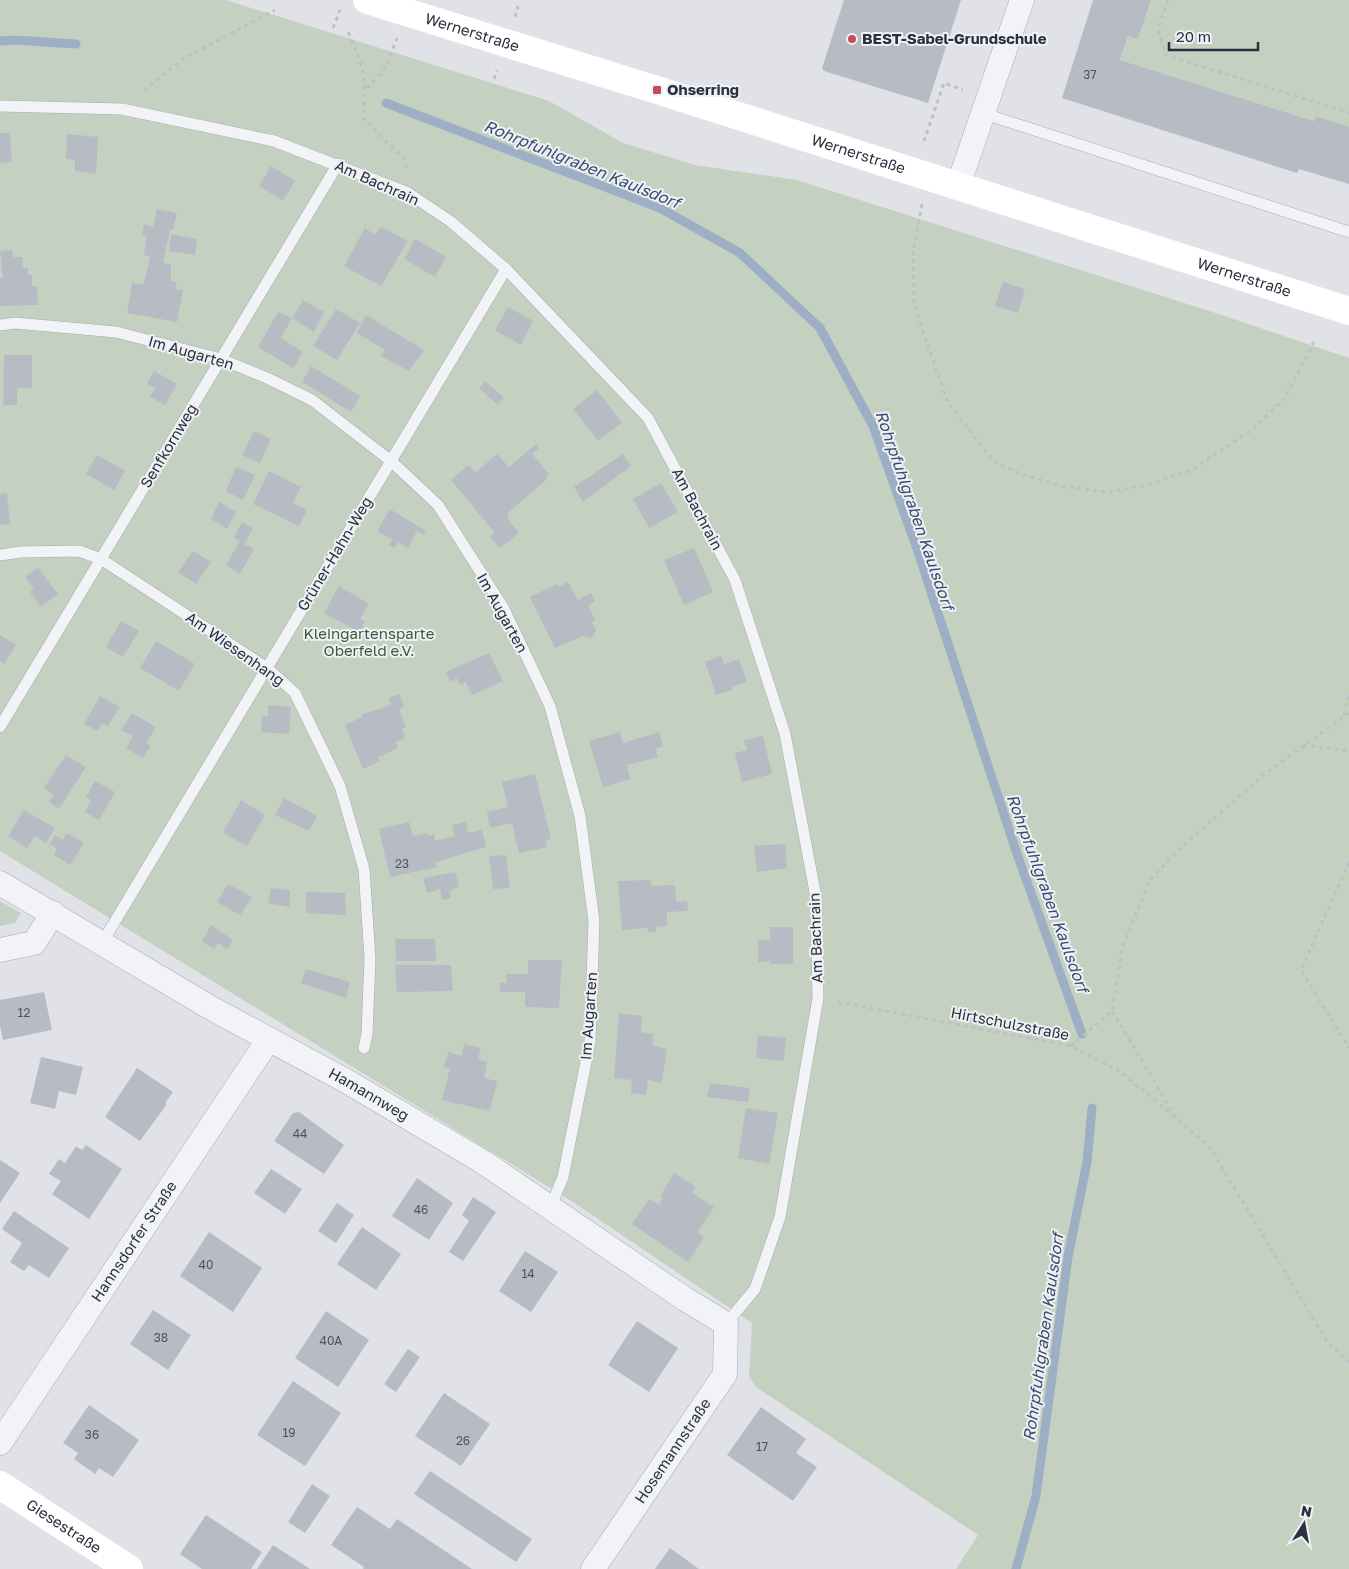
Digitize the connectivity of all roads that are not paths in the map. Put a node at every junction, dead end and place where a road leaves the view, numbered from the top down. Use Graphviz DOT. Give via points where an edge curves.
graph roads {
  1 [pos="370,0"];
  2 [pos="1022,0"];
  3 [pos="0,106"];
  4 [pos="987,106"];
  5 [pos="338,164"];
  6 [pos="958,186"];
  7 [pos="1349,232"];
  8 [pos="506,268"];
  9 [pos="1349,311"];
  10 [pos="0,325"];
  11 [pos="221,360"];
  12 [pos="391,461"];
  13 [pos="0,555"];
  14 [pos="101,559"];
  15 [pos="267,668"];
  16 [pos="0,727"];
  17 [pos="0,883"];
  18 [pos="53,913"];
  19 [pos="102,943"];
  20 [pos="0,950"];
  21 [pos="269,1039"];
  22 [pos="364,1048"];
  23 [pos="551,1206"];
  24 [pos="726,1324"];
  25 [pos="0,1443"];
  26 [pos="0,1485"];
  27 [pos="129,1569"];
  28 [pos="593,1569"];
  1 -- 6 [label="street, Wernerstraße"];
  2 -- 4 [label="street"];
  3 -- 5 [label="lane, Am Bachrain" via="122,109 274,141"];
  4 -- 6 [label="street"];
  4 -- 7 [label="lane"];
  5 -- 8 [label="lane, Am Bachrain" via="408,193 450,221"];
  5 -- 11 [label="lane, Senfkornweg"];
  6 -- 9 [label="street, Wernerstraße"];
  8 -- 12 [label="lane, Grüner-Hahn-Weg"];
  8 -- 24 [label="lane, Am Bachrain" via="648,418 735,580 785,734 816,897 818,998 780,1217 755,1289"];
  10 -- 11 [label="lane, Im Augarten" via="116,332"];
  11 -- 12 [label="lane, Im Augarten" via="312,400"];
  11 -- 14 [label="lane, Senfkornweg"];
  12 -- 15 [label="lane, Grüner-Hahn-Weg"];
  12 -- 23 [label="lane, Im Augarten" via="438,505 504,609 550,706 580,816 594,921 590,1042 563,1177"];
  13 -- 14 [label="lane, Am Wiesenhang" via="79,551"];
  14 -- 15 [label="lane, Am Wiesenhang"];
  14 -- 16 [label="lane, Senfkornweg"];
  15 -- 19 [label="lane, Grüner-Hahn-Weg"];
  15 -- 22 [label="lane, Am Wiesenhang" via="295,692 340,786 364,869 370,958 368,1034"];
  17 -- 18 [label="street, Hamannweg"];
  18 -- 19 [label="street, Hamannweg"];
  18 -- 20 [label="street" via="34,943"];
  19 -- 21 [label="street, Hamannweg"];
  21 -- 23 [label="street, Hamannweg" via="474,1157"];
  21 -- 25 [label="street, Hannsdorfer Straße"];
  23 -- 24 [label="street, Hamannweg"];
  24 -- 28 [label="street, Hosemannstraße" via="725,1374"];
  26 -- 27 [label="street, Giesestraße"];
}
